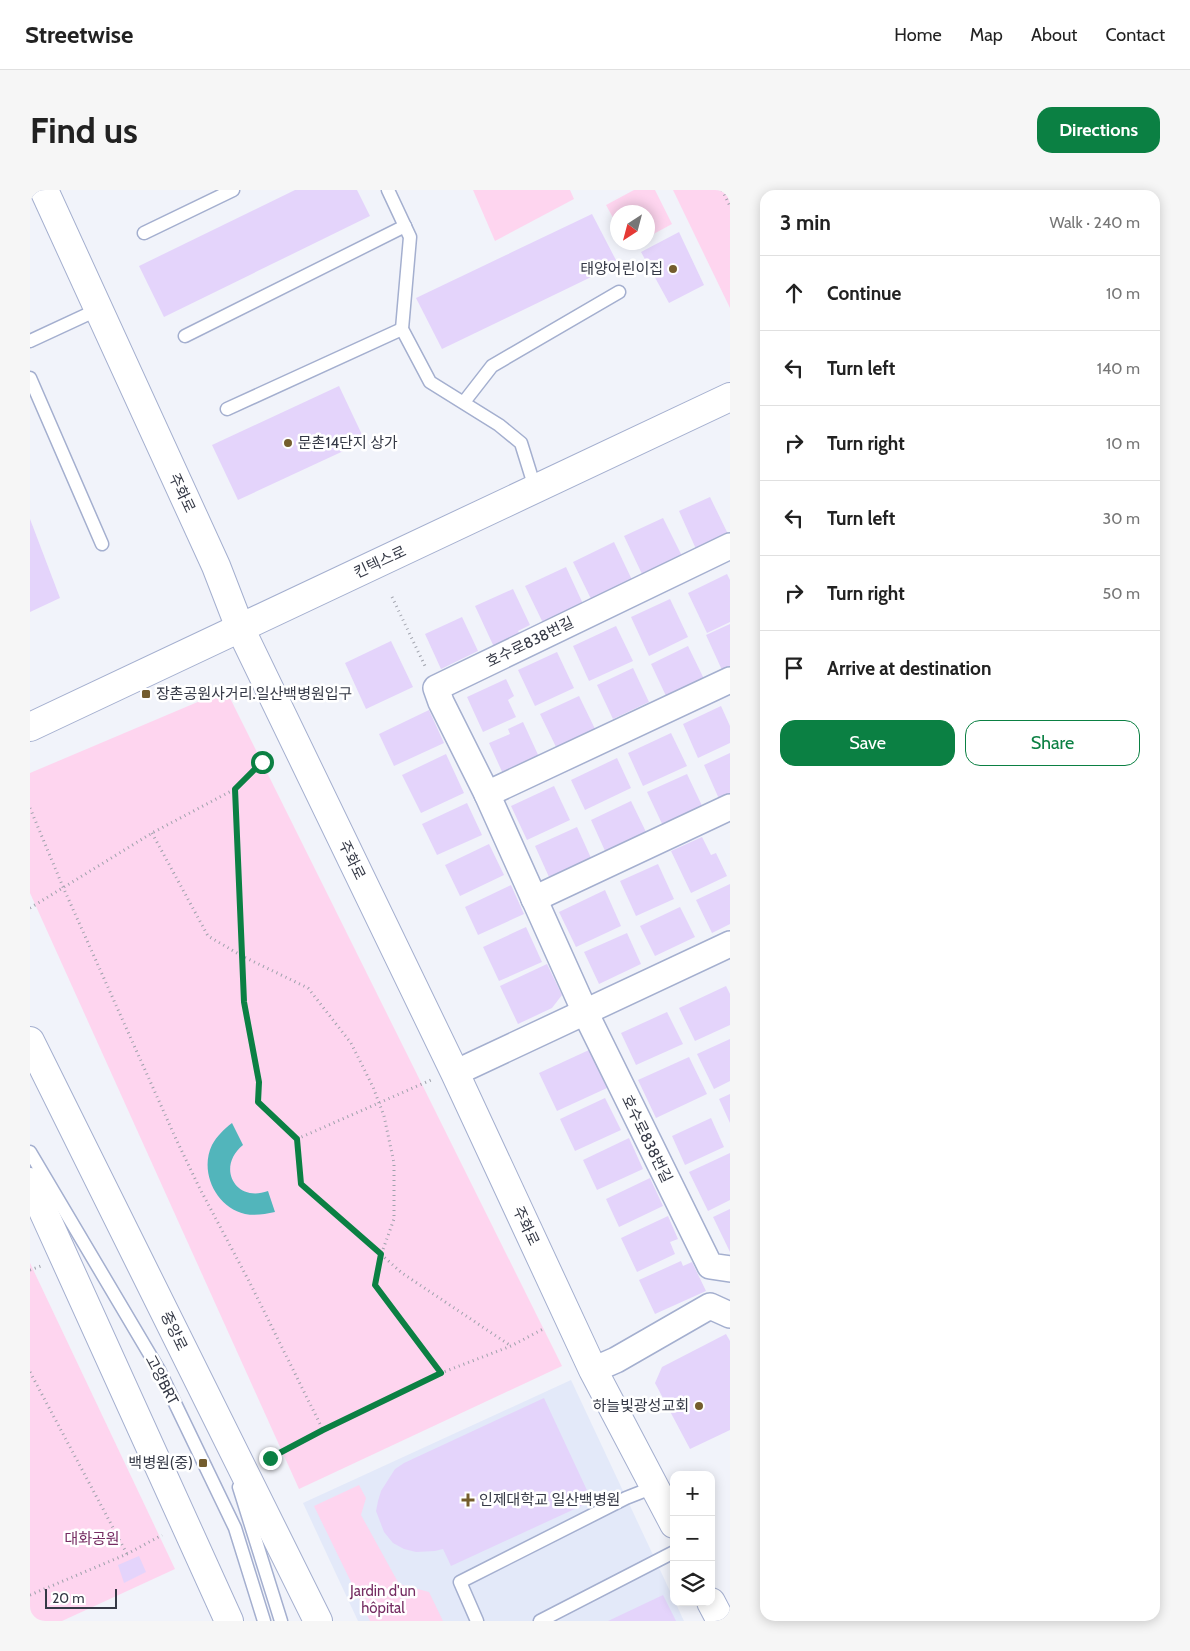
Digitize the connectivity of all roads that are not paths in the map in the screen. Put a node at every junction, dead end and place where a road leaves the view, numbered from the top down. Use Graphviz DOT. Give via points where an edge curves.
graph roads {
  1 [pos="44,190"];
  2 [pos="233,190"];
  3 [pos="388,190"];
  4 [pos="213,194"];
  5 [pos="405,226"];
  6 [pos="144,233"];
  7 [pos="619,292"];
  8 [pos="99,310"];
  9 [pos="402,329"];
  10 [pos="185,336"];
  11 [pos="30,341"];
  12 [pos="30,378"];
  13 [pos="730,396"];
  14 [pos="464,402"];
  15 [pos="227,409"];
  16 [pos="535,488"];
  17 [pos="102,544"];
  18 [pos="730,546"];
  19 [pos="240,628"];
  20 [pos="730,680"];
  21 [pos="30,727"];
  22 [pos="487,794"];
  23 [pos="730,807"];
  24 [pos="534,899"];
  25 [pos="728,949"];
  26 [pos="585,1012"];
  27 [pos="30,1041"];
  28 [pos="443,1076"];
  29 [pos="30,1152"];
  30 [pos="30,1182"];
  31 [pos="720,1268"];
  32 [pos="730,1315"];
  33 [pos="593,1370"];
  34 [pos="218,1419"];
  35 [pos="654,1486"];
  36 [pos="670,1516"];
  37 [pos="670,1554"];
  38 [pos="713,1606"];
  39 [pos="229,1621"];
  40 [pos="264,1621"];
  41 [pos="281,1621"];
  42 [pos="318,1621"];
  43 [pos="477,1621"];
  44 [pos="540,1621"];
  45 [pos="720,1621"];
  1 -- 8 [label="street, 주화로"];
  2 -- 4 [label="lane"];
  3 -- 5 [label="lane"];
  4 -- 6 [label="lane"];
  5 -- 9 [label="lane" via="410,237"];
  5 -- 10 [label="lane"];
  7 -- 14 [label="lane" via="492,366"];
  8 -- 11 [label="lane"];
  8 -- 19 [label="street, 주화로" via="216,566"];
  9 -- 14 [label="lane" via="430,382"];
  9 -- 15 [label="lane"];
  12 -- 17 [label="lane"];
  13 -- 16 [label="street, 킨텍스로"];
  14 -- 16 [label="lane" via="521,443"];
  16 -- 19 [label="street, 킨텍스로"];
  18 -- 22 [label="street, 호수로838번길" via="436,688"];
  19 -- 21 [label="street, 킨텍스로"];
  19 -- 28 [label="street, 주화로"];
  20 -- 22 [label="street"];
  22 -- 24 [label="street, 호수로838번길"];
  23 -- 24 [label="street"];
  24 -- 26 [label="street, 호수로838번길"];
  25 -- 26 [label="street"];
  26 -- 28 [label="street"];
  26 -- 31 [label="street, 호수로838번길"];
  27 -- 34 [label="street, 중앙로"];
  28 -- 33 [label="street, 주화로"];
  29 -- 40 [label="lane, 고양BRT" via="159,1370 235,1528"];
  30 -- 39 [label="street"];
  32 -- 33 [label="street" via="710,1306"];
  33 -- 35 [label="street, 주화로"];
  34 -- 41 [label="lane"];
  34 -- 42 [label="street, 중앙로"];
  35 -- 36 [label="street, 주화로"];
  35 -- 43 [label="lane" via="460,1582"];
  37 -- 44 [label="lane"];
  38 -- 45 [label="street"];
}
